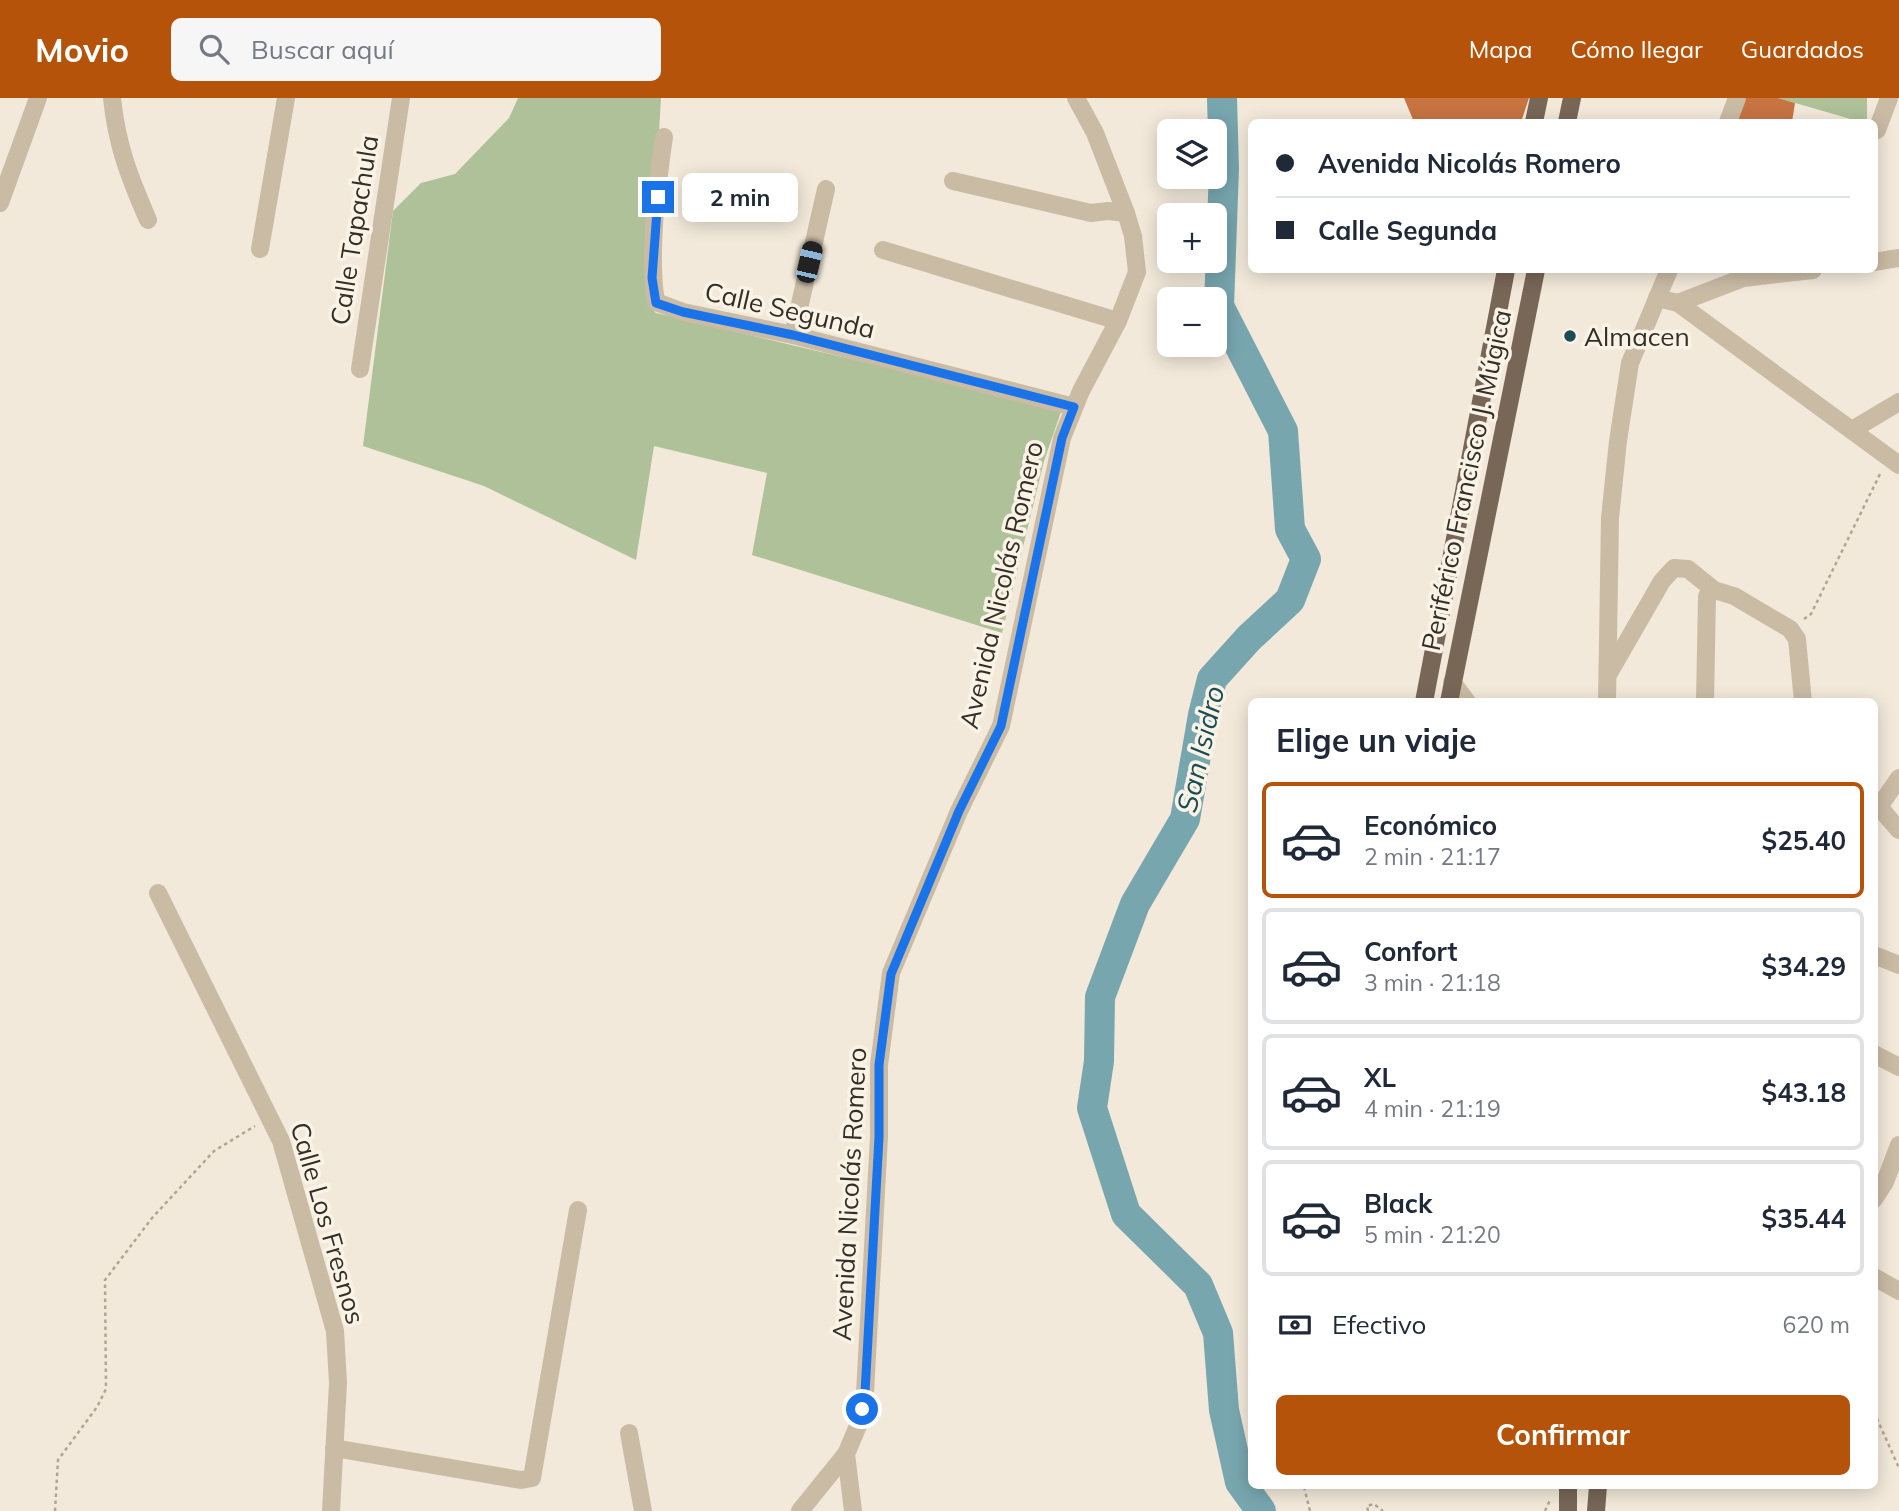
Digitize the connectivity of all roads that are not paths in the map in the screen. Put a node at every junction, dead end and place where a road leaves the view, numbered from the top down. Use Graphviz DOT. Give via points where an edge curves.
graph roads {
  1 [pos="38,98"];
  2 [pos="112,98"];
  3 [pos="286,98"];
  4 [pos="401,98"];
  5 [pos="1076,98"];
  6 [pos="1539,98"];
  7 [pos="1572,98"];
  8 [pos="1737,98"];
  9 [pos="1889,98"];
  10 [pos="1535,119"];
  11 [pos="1568,119"];
  12 [pos="1729,119"];
  13 [pos="1878,127"];
  14 [pos="664,137"];
  15 [pos="953,181"];
  16 [pos="826,188"];
  17 [pos="0,204"];
  18 [pos="1126,213"];
  19 [pos="148,220"];
  20 [pos="260,249"];
  21 [pos="883,250"];
  22 [pos="1899,258"];
  23 [pos="1878,261"];
  24 [pos="1505,273"];
  25 [pos="1535,273"];
  26 [pos="1668,273"];
  27 [pos="1786,273"];
  28 [pos="1657,298"];
  29 [pos="1678,303"];
  30 [pos="1118,321"];
  31 [pos="793,335"];
  32 [pos="360,369"];
  33 [pos="1899,402"];
  34 [pos="1074,407"];
  35 [pos="1852,430"];
  36 [pos="1894,461"];
  37 [pos="1714,590"];
  38 [pos="1606,679"];
  39 [pos="1452,682"];
  40 [pos="1425,698"];
  41 [pos="1450,698"];
  42 [pos="1464,698"];
  43 [pos="1607,698"];
  44 [pos="1705,698"];
  45 [pos="1803,698"];
  46 [pos="1899,778"];
  47 [pos="1878,805"];
  48 [pos="1878,807"];
  49 [pos="1899,830"];
  50 [pos="158,893"];
  51 [pos="1878,957"];
  52 [pos="1899,965"];
  53 [pos="1878,1056"];
  54 [pos="1899,1067"];
  55 [pos="1899,1145"];
  56 [pos="1892,1184"];
  57 [pos="1878,1196"];
  58 [pos="578,1210"];
  59 [pos="1878,1279"];
  60 [pos="1899,1291"];
  61 [pos="629,1433"];
  62 [pos="334,1448"];
  63 [pos="846,1454"];
  64 [pos="1568,1489"];
  65 [pos="1598,1489"];
  66 [pos="331,1511"];
  67 [pos="643,1511"];
  68 [pos="800,1511"];
  69 [pos="853,1511"];
  70 [pos="1568,1511"];
  71 [pos="1596,1511"];
  1 -- 17 [label="street"];
  2 -- 19 [label="street" via="115,132"];
  3 -- 20 [label="street"];
  4 -- 32 [label="street, Calle Tapachula"];
  5 -- 18 [label="street, Avenida Nicolás Romero"];
  6 -- 10 [label="main road"];
  7 -- 11 [label="main road"];
  8 -- 12 [label="street"];
  9 -- 13 [label="street"];
  14 -- 31 [label="street, Calle Segunda" via="652,278 656,303"];
  15 -- 18 [label="street" via="1091,213"];
  16 -- 31 [label="street"];
  18 -- 30 [label="street, Avenida Nicolás Romero" via="1137,272"];
  21 -- 30 [label="street"];
  22 -- 23 [label="street"];
  24 -- 40 [label="main road, Periférico Francisco J. Múgica"];
  25 -- 39 [label="main road, Periférico Francisco J. Múgica"];
  26 -- 28 [label="street"];
  27 -- 29 [label="street" via="1742,278"];
  28 -- 29 [label="street"];
  28 -- 38 [label="street" via="1630,363 1618,441 1610,518"];
  29 -- 35 [label="street"];
  30 -- 34 [label="street, Avenida Nicolás Romero"];
  31 -- 34 [label="street, Calle Segunda"];
  33 -- 35 [label="street"];
  34 -- 63 [label="street, Avenida Nicolás Romero" via="1062,438 1001,726 959,811 891,974 879,1065 865,1393"];
  35 -- 36 [label="street"];
  37 -- 38 [label="street" via="1688,569 1674,568"];
  37 -- 44 [label="street" via="1707,596"];
  37 -- 45 [label="street" via="1734,596 1790,629 1797,639"];
  38 -- 43 [label="street"];
  39 -- 41 [label="main road, Periférico Francisco J. Múgica"];
  39 -- 42 [label="street"];
  46 -- 47 [label="street"];
  48 -- 49 [label="street"];
  50 -- 62 [label="street, Calle Los Fresnos" via="281,1141 335,1331"];
  51 -- 52 [label="street"];
  53 -- 54 [label="street"];
  55 -- 56 [label="street"];
  56 -- 57 [label="street"];
  58 -- 62 [label="street" via="532,1478 521,1480"];
  59 -- 60 [label="street"];
  61 -- 67 [label="street"];
  62 -- 66 [label="street, Calle Los Fresnos"];
  63 -- 68 [label="street"];
  63 -- 69 [label="street"];
  64 -- 70 [label="main road"];
  65 -- 71 [label="main road"];
}
